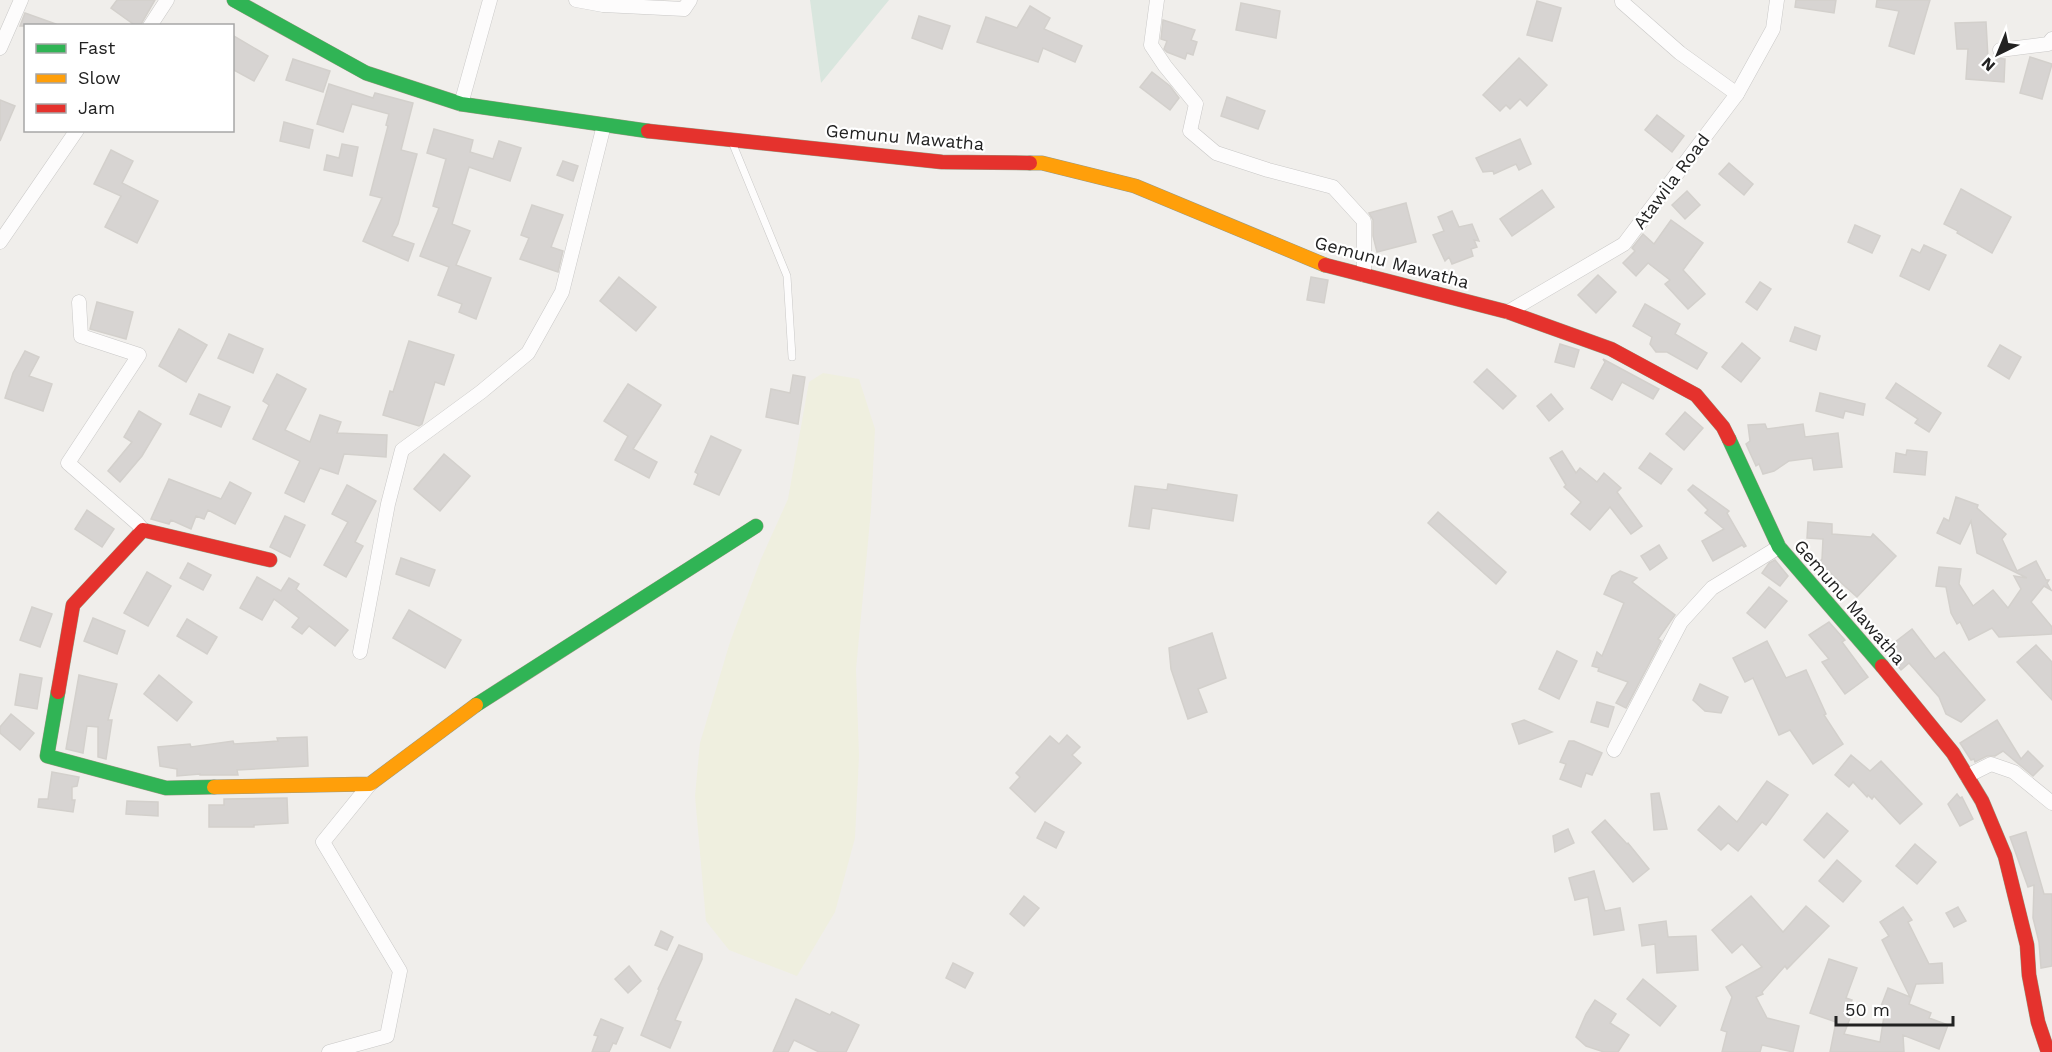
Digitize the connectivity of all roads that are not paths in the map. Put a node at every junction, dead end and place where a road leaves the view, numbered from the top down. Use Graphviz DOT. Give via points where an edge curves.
graph roads {
  1 [pos="21,0"];
  2 [pos="167,0"];
  3 [pos="234,0"];
  4 [pos="490,0"];
  5 [pos="576,0"];
  6 [pos="690,0"];
  7 [pos="1158,0"];
  8 [pos="1622,0"];
  9 [pos="1777,0"];
  10 [pos="604,2"];
  11 [pos="151,24"];
  12 [pos="2052,39"];
  13 [pos="0,48"];
  14 [pos="2000,50"];
  15 [pos="1737,94"];
  16 [pos="461,104"];
  17 [pos="604,125"];
  18 [pos="76,132"];
  19 [pos="731,139"];
  20 [pos="0,242"];
  21 [pos="1364,275"];
  22 [pos="79,302"];
  23 [pos="1508,312"];
  24 [pos="792,357"];
  25 [pos="756,526"];
  26 [pos="142,530"];
  27 [pos="1779,547"];
  28 [pos="270,560"];
  29 [pos="360,652"];
  30 [pos="1614,750"];
  31 [pos="1967,776"];
  32 [pos="370,784"];
  33 [pos="2052,804"];
  34 [pos="329,1052"];
  35 [pos="2048,1052"];
  1 -- 13 [label="street"];
  2 -- 11 [label="street"];
  3 -- 16 [label="street, Gemunu Mawatha" via="366,73"];
  4 -- 16 [label="street"];
  5 -- 10 [label="street"];
  6 -- 10 [label="street" via="684,9"];
  7 -- 21 [label="street" via="1151,45 1196,104 1190,131 1216,153 1333,187 1364,221"];
  8 -- 15 [label="street" via="1680,53"];
  9 -- 15 [label="street, Atawila Road" via="1773,29"];
  12 -- 14 [label="street" via="2048,44"];
  15 -- 23 [label="street, Atawila Road" via="1624,243"];
  16 -- 17 [label="street, Gemunu Mawatha"];
  17 -- 19 [label="street, Gemunu Mawatha"];
  17 -- 29 [label="street" via="562,292 528,353 402,450"];
  18 -- 20 [label="street"];
  19 -- 21 [label="street, Gemunu Mawatha" via="942,162 1042,164 1135,186 1324,265"];
  19 -- 24 [label="lane" via="787,276"];
  21 -- 23 [label="street, Gemunu Mawatha"];
  22 -- 26 [label="street" via="81,336 139,355 68,463"];
  23 -- 27 [label="street, Gemunu Mawatha" via="1611,349 1696,394 1723,427"];
  25 -- 32 [label="street" via="484,699"];
  26 -- 28 [label="street"];
  26 -- 32 [label="street" via="73,605 47,756 166,788"];
  27 -- 30 [label="street" via="1713,588 1681,622"];
  27 -- 31 [label="street, Gemunu Mawatha" via="1946,744"];
  31 -- 33 [label="street" via="1991,764 2013,772"];
  31 -- 35 [label="street, Gemunu Mawatha" via="2005,856 2027,945 2038,1022"];
  32 -- 34 [label="street" via="323,842 400,971 387,1035"];
}
